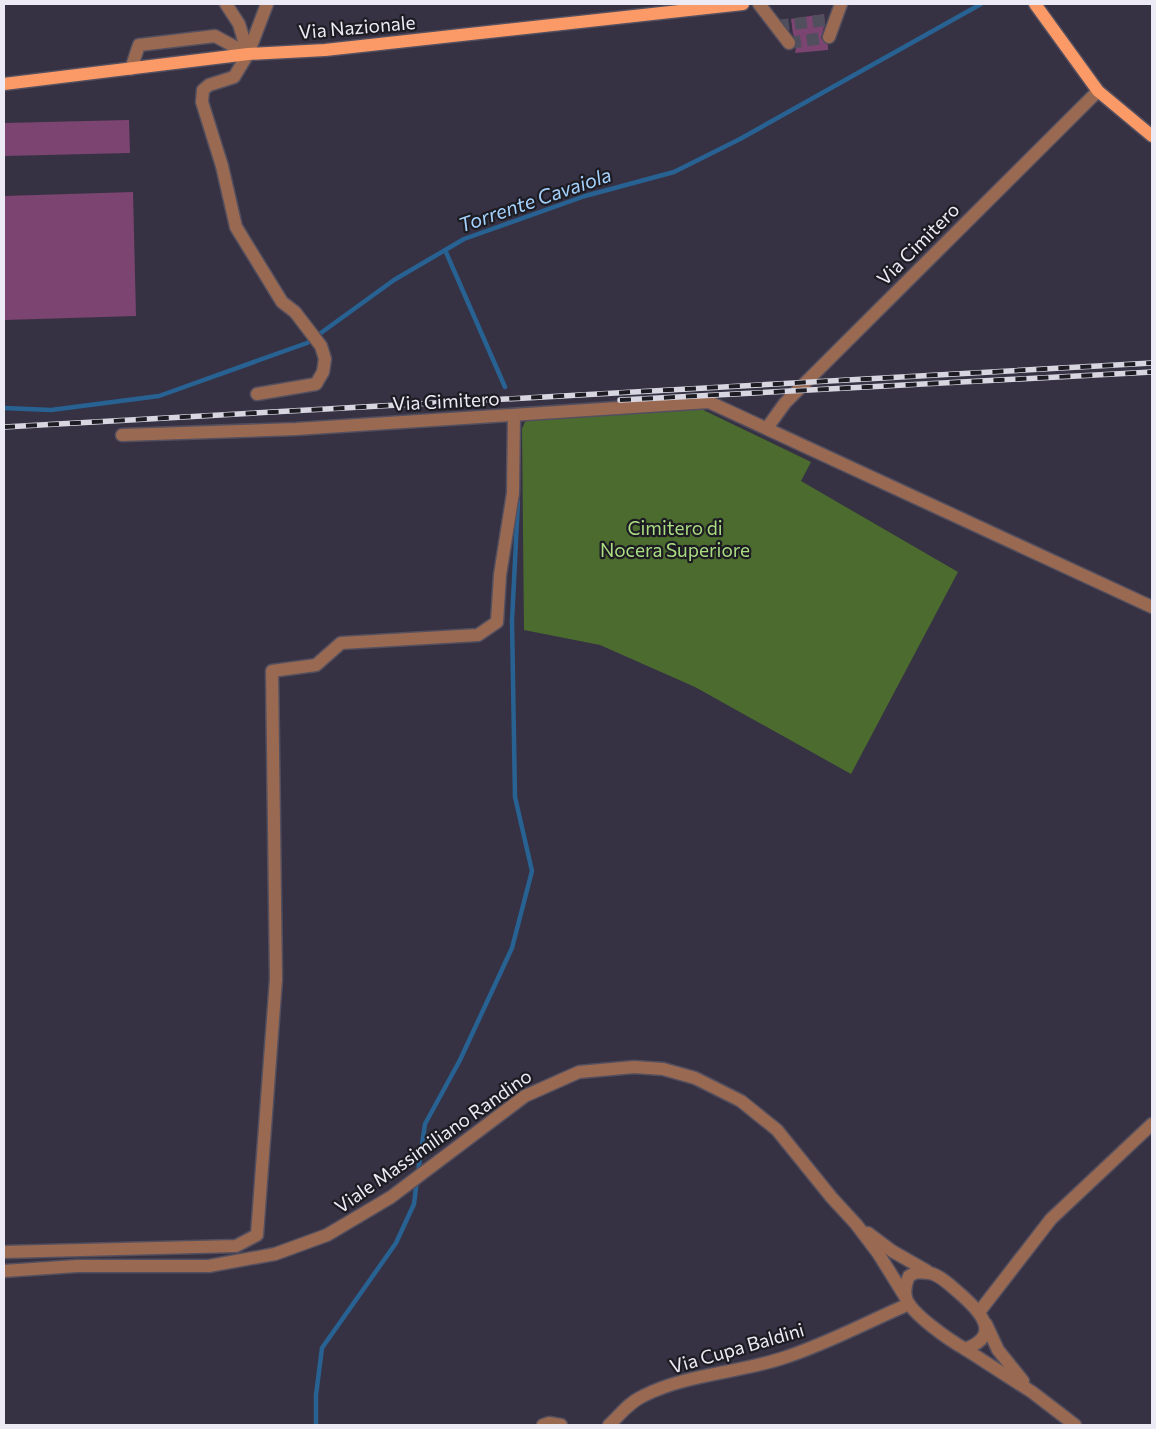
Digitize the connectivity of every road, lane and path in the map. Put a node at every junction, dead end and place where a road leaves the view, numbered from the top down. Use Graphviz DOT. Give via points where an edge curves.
graph roads {
  1 [pos="226,4"];
  2 [pos="267,4"];
  3 [pos="743,4"];
  4 [pos="759,4"];
  5 [pos="842,4"];
  6 [pos="1035,4"];
  7 [pos="829,36"];
  8 [pos="789,43"];
  9 [pos="248,54"];
  10 [pos="131,69"];
  11 [pos="4,84"];
  12 [pos="1098,91"];
  13 [pos="1152,136"];
  14 [pos="257,394"];
  15 [pos="514,416"];
  16 [pos="767,428"];
  17 [pos="122,435"];
  18 [pos="1152,606"];
  19 [pos="1152,1124"];
  20 [pos="856,1224"];
  21 [pos="4,1252"];
  22 [pos="4,1271"];
  23 [pos="934,1274"];
  24 [pos="907,1301"];
  25 [pos="979,1312"];
  26 [pos="986,1324"];
  27 [pos="965,1349"];
  28 [pos="1032,1392"];
  29 [pos="543,1425"];
  30 [pos="561,1425"];
  31 [pos="609,1425"];
  32 [pos="1075,1425"];
  1 -- 9 [label="street" via="238,24"];
  2 -- 9 [label="street"];
  3 -- 9 [label="main road, Via Nazionale" via="325,50"];
  4 -- 8 [label="street"];
  5 -- 7 [label="street"];
  6 -- 12 [label="main road"];
  9 -- 10 [label="main road, Via Nazionale"];
  9 -- 10 [label="street" via="215,36 140,45"];
  9 -- 14 [label="street" via="234,77 202,90 202,102 222,166 236,227 282,302 313,333 325,359 316,384"];
  10 -- 11 [label="main road, Via Nazionale"];
  12 -- 13 [label="main road"];
  12 -- 16 [label="street, Via Cimitero" via="785,403"];
  15 -- 16 [label="street, Via Cimitero" via="709,402"];
  15 -- 17 [label="street, Via Cimitero"];
  15 -- 21 [label="street" via="513,493 500,574 497,622 478,635 341,643 316,665 272,672 276,979 257,1235 236,1246"];
  16 -- 18 [label="street, Via Cimitero"];
  19 -- 25 [label="street" via="1051,1219"];
  20 -- 22 [label="street, Viale Massimiliano Randino" via="770,1124 741,1101 695,1078 663,1069 634,1066 579,1072 525,1096 391,1197 327,1235 275,1254 209,1266 77,1266"];
  20 -- 23 [label="street" via="892,1251"];
  20 -- 24 [label="street"];
  23 -- 24 [label="street" via="917,1272 909,1276 905,1285"];
  23 -- 25 [label="street"];
  24 -- 27 [label="street" via="942,1335"];
  24 -- 31 [label="street, Via Cupa Baldini" via="848,1333 782,1359 671,1385 642,1396 620,1411"];
  25 -- 26 [label="street"];
  26 -- 27 [label="street" via="984,1337"];
  26 -- 28 [label="street" via="998,1350"];
  27 -- 28 [label="street"];
  28 -- 32 [label="street"];
  29 -- 30 [label="street"];
}
